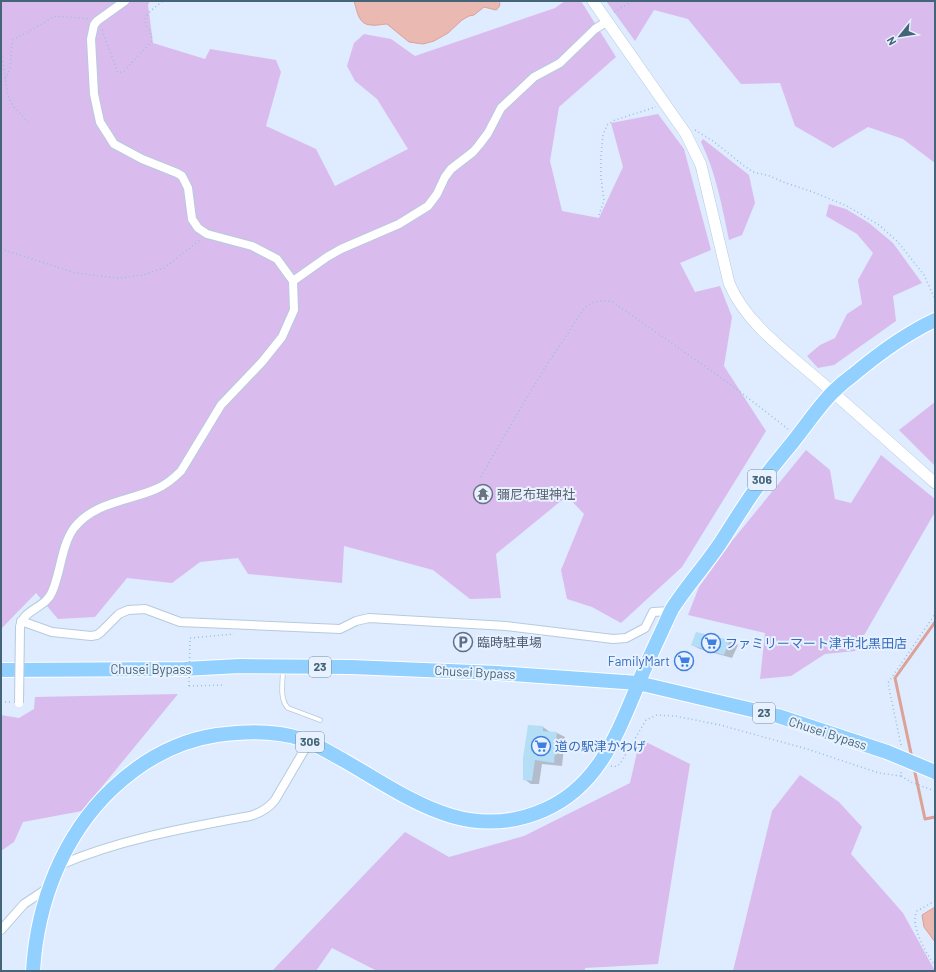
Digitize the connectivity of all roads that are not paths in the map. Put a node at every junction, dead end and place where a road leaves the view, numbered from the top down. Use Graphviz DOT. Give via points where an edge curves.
graph roads {
  1 [pos="124,1"];
  2 [pos="593,1"];
  3 [pos="606,19"];
  4 [pos="293,281"];
  5 [pos="935,320"];
  6 [pos="833,392"];
  7 [pos="935,483"];
  8 [pos="671,611"];
  9 [pos="21,624"];
  10 [pos="283,666"];
  11 [pos="1,670"];
  12 [pos="638,683"];
  13 [pos="19,703"];
  14 [pos="320,720"];
  15 [pos="309,742"];
  16 [pos="935,772"];
  17 [pos="59,865"];
  18 [pos="49,888"];
  19 [pos="1,930"];
  20 [pos="33,971"];
  1 -- 4 [label="street" via="97,21 91,39 94,94 100,122 114,144 182,176 188,188 194,224 207,234 252,246 277,259"];
  2 -- 3 [label="street"];
  3 -- 4 [label="street" via="560,63 534,77 501,108 488,133 472,152 451,169 428,206 375,236 341,249"];
  3 -- 6 [label="street" via="686,134 701,165 725,271 735,297 754,321"];
  4 -- 9 [label="street" via="294,310 282,337 221,405 173,480 156,489 112,503 83,518 73,530 66,545 52,593 44,603 26,614"];
  5 -- 6 [label="highway, 306" via="888,348"];
  6 -- 7 [label="street"];
  6 -- 8 [label="highway, 306" via="757,487"];
  8 -- 9 [label="street" via="653,612 645,628 626,638 613,640 506,626 369,618 340,629 180,622 145,609 128,610 119,614 101,632 91,636 52,632"];
  8 -- 12 [label="highway, 306"];
  9 -- 13 [label="street, bridge"];
  10 -- 11 [label="highway, Chusei Bypass / 23"];
  10 -- 12 [label="highway, Chusei Bypass / 23" via="498,673"];
  10 -- 14 [label="lane" via="283,699 286,706"];
  12 -- 15 [label="highway, 306" via="621,726 602,762 576,791 546,809 502,822 473,822 448,816 412,800"];
  12 -- 16 [label="highway, Chusei Bypass / 23, bridge" via="778,716 887,752"];
  15 -- 17 [label="street" via="271,805 260,812 134,839"];
  15 -- 17 [label="highway, 306" via="290,736 254,731 210,736 166,750 137,768 108,793 78,831"];
  17 -- 18 [label="highway, 306"];
  18 -- 19 [label="street" via="24,904"];
  18 -- 20 [label="highway, 306" via="42,911"];
}
